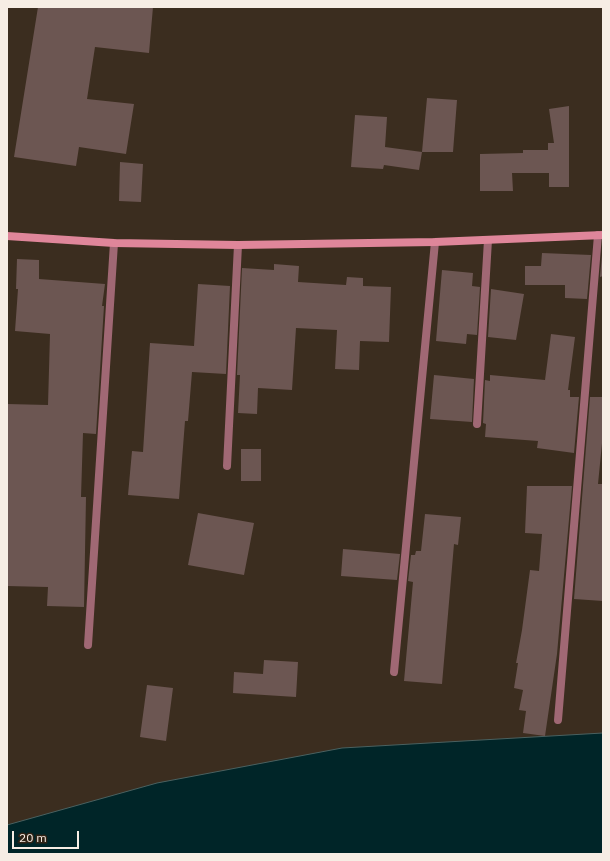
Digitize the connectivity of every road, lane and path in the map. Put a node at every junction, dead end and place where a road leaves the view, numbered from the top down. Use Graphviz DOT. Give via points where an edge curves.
graph roads {
  1 [pos="600,235"];
  2 [pos="7,236"];
  3 [pos="488,240"];
  4 [pos="435,242"];
  5 [pos="114,243"];
  6 [pos="238,245"];
  7 [pos="477,424"];
  8 [pos="227,466"];
  9 [pos="88,645"];
  10 [pos="394,672"];
  11 [pos="558,720"];
  1 -- 3 [label="main road"];
  1 -- 11 [label="street"];
  2 -- 5 [label="main road"];
  3 -- 4 [label="main road"];
  3 -- 7 [label="street"];
  4 -- 6 [label="main road"];
  4 -- 10 [label="street"];
  5 -- 6 [label="main road"];
  5 -- 9 [label="street"];
  6 -- 8 [label="street"];
}
